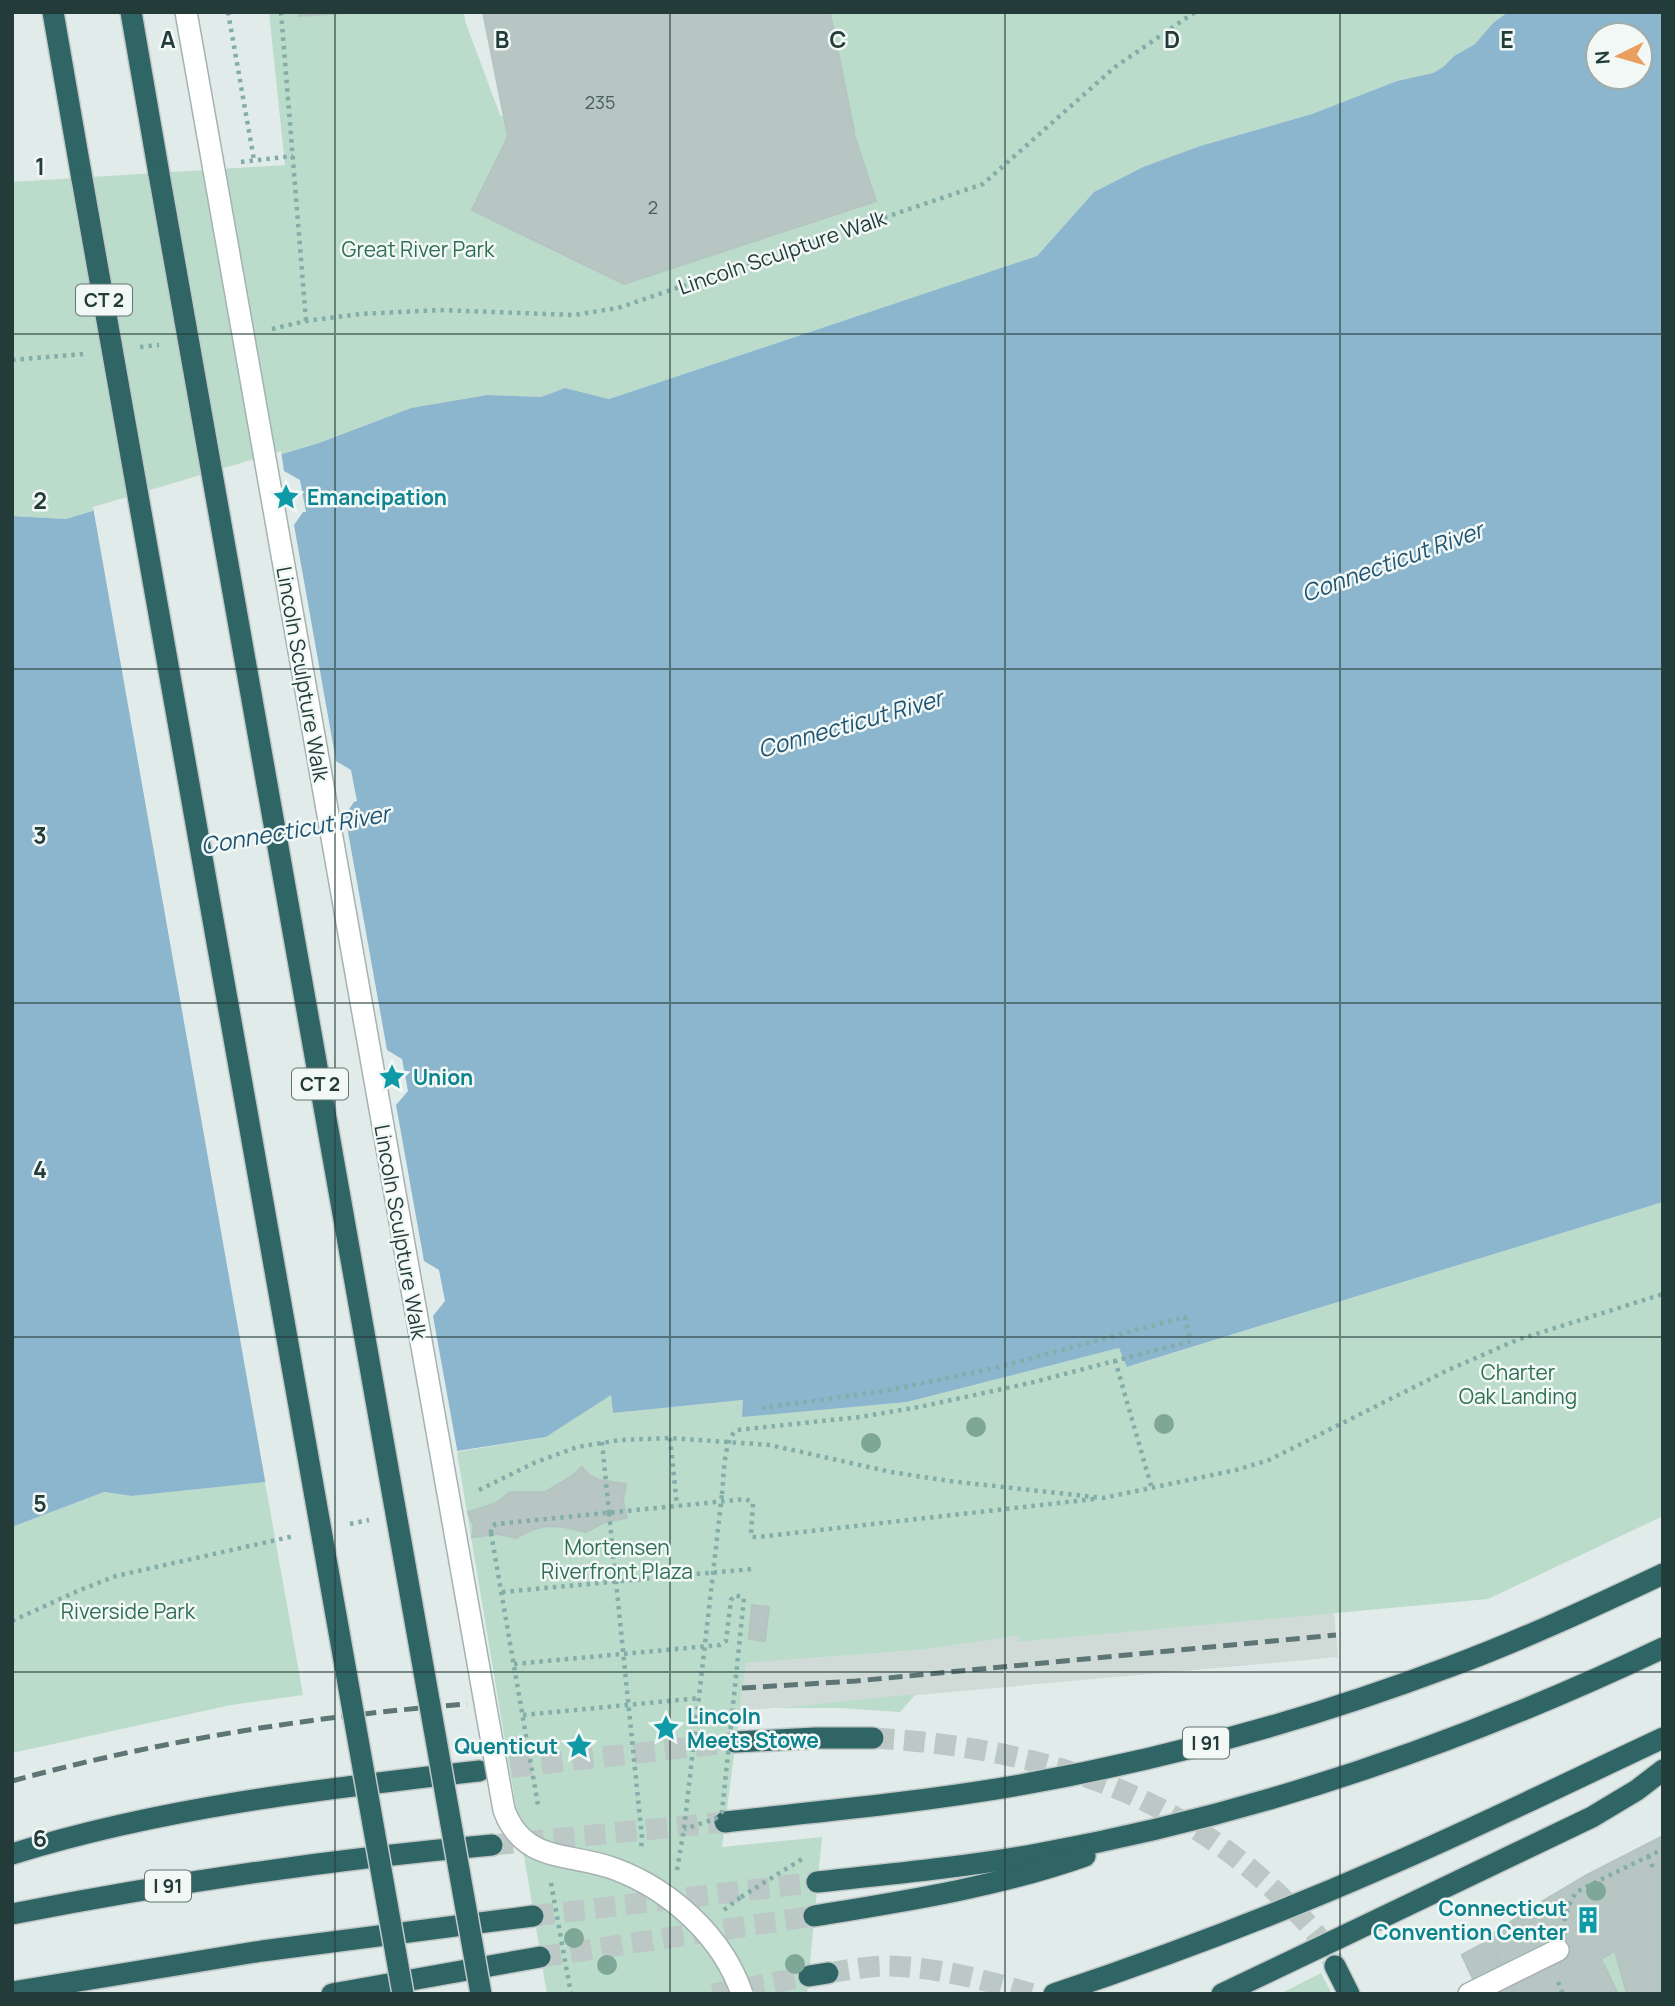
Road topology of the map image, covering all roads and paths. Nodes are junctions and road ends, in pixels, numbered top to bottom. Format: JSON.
{"nodes":[{"id":1,"x":53,"y":12,"type":"edge"},
{"id":2,"x":131,"y":12,"type":"edge"},
{"id":3,"x":186,"y":12,"type":"edge"},
{"id":4,"x":229,"y":12,"type":"edge"},
{"id":5,"x":281,"y":12,"type":"edge"},
{"id":6,"x":1195,"y":12,"type":"edge"},
{"id":7,"x":293,"y":156,"type":"junction"},
{"id":8,"x":306,"y":321,"type":"junction"},
{"id":9,"x":268,"y":329,"type":"dead end"},
{"id":10,"x":68,"y":356,"type":"dead end"},
{"id":11,"x":12,"y":360,"type":"edge"},
{"id":12,"x":1663,"y":1294,"type":"edge"},
{"id":13,"x":1115,"y":1360,"type":"junction"},
{"id":14,"x":762,"y":1408,"type":"dead end"},
{"id":15,"x":670,"y":1438,"type":"junction"},
{"id":16,"x":728,"y":1441,"type":"junction"},
{"id":17,"x":602,"y":1442,"type":"junction"},
{"id":18,"x":1152,"y":1489,"type":"junction"},
{"id":19,"x":478,"y":1490,"type":"dead end"},
{"id":20,"x":1103,"y":1498,"type":"junction"},
{"id":21,"x":721,"y":1501,"type":"junction"},
{"id":22,"x":677,"y":1506,"type":"junction"},
{"id":23,"x":609,"y":1513,"type":"junction"},
{"id":24,"x":375,"y":1519,"type":"dead end"},
{"id":25,"x":349,"y":1525,"type":"dead end"},
{"id":26,"x":297,"y":1536,"type":"dead end"},
{"id":27,"x":752,"y":1569,"type":"dead end"},
{"id":28,"x":714,"y":1572,"type":"junction"},
{"id":29,"x":1663,"y":1574,"type":"edge"},
{"id":30,"x":616,"y":1581,"type":"junction"},
{"id":31,"x":502,"y":1592,"type":"junction"},
{"id":32,"x":12,"y":1621,"type":"edge"},
{"id":33,"x":706,"y":1646,"type":"junction"},
{"id":34,"x":1663,"y":1648,"type":"edge"},
{"id":35,"x":623,"y":1654,"type":"junction"},
{"id":36,"x":514,"y":1664,"type":"junction"},
{"id":37,"x":700,"y":1698,"type":"junction"},
{"id":38,"x":628,"y":1704,"type":"junction"},
{"id":39,"x":523,"y":1714,"type":"junction"},
{"id":40,"x":873,"y":1738,"type":"tunnel mouth"},
{"id":41,"x":1663,"y":1738,"type":"edge"},
{"id":42,"x":735,"y":1742,"type":"tunnel mouth"},
{"id":43,"x":1663,"y":1770,"type":"edge"},
{"id":44,"x":479,"y":1771,"type":"tunnel mouth"},
{"id":45,"x":725,"y":1822,"type":"tunnel mouth"},
{"id":46,"x":684,"y":1829,"type":"junction"},
{"id":47,"x":1155,"y":1829,"type":"junction"},
{"id":48,"x":492,"y":1845,"type":"tunnel mouth"},
{"id":49,"x":1663,"y":1849,"type":"edge"},
{"id":50,"x":545,"y":1853,"type":"junction"},
{"id":51,"x":12,"y":1854,"type":"edge"},
{"id":52,"x":1648,"y":1856,"type":"junction"},
{"id":53,"x":802,"y":1859,"type":"dead end"},
{"id":54,"x":1653,"y":1868,"type":"dead end"},
{"id":55,"x":634,"y":1878,"type":"junction"},
{"id":56,"x":817,"y":1882,"type":"tunnel mouth"},
{"id":57,"x":663,"y":1895,"type":"junction"},
{"id":58,"x":731,"y":1905,"type":"dead end"},
{"id":59,"x":12,"y":1914,"type":"edge"},
{"id":60,"x":533,"y":1916,"type":"tunnel mouth"},
{"id":61,"x":814,"y":1916,"type":"tunnel mouth"},
{"id":62,"x":1558,"y":1950,"type":"junction"},
{"id":63,"x":541,"y":1957,"type":"tunnel mouth"},
{"id":64,"x":1335,"y":1966,"type":"tunnel mouth"},
{"id":65,"x":12,"y":1992,"type":"edge"},
{"id":66,"x":1474,"y":1992,"type":"edge"},
{"id":67,"x":332,"y":1994,"type":"edge"},
{"id":68,"x":403,"y":1994,"type":"edge"},
{"id":69,"x":481,"y":1994,"type":"edge"},
{"id":70,"x":571,"y":1994,"type":"edge"},
{"id":71,"x":742,"y":1994,"type":"edge"},
{"id":72,"x":1054,"y":1994,"type":"edge"},
{"id":73,"x":1222,"y":1994,"type":"edge"},
{"id":74,"x":1349,"y":1994,"type":"edge"},
{"id":75,"x":1563,"y":1994,"type":"edge"}],
"edges":[{"from":1,"to":68,"type":"highway","number":"CT 2","bridge":true},
{"from":2,"to":69,"type":"highway","number":"CT 2","bridge":true},
{"from":3,"to":50,"type":"street","name":"Lincoln Sculpture Walk","bridge":true},
{"from":4,"to":7,"type":"path"},
{"from":5,"to":7,"type":"path"},
{"from":6,"to":8,"type":"path","name":"Lincoln Sculpture Walk"},
{"from":7,"to":8,"type":"path"},
{"from":8,"to":9,"type":"path","name":"Lincoln Sculpture Walk"},
{"from":10,"to":11,"type":"path"},
{"from":12,"to":18,"type":"path"},
{"from":13,"to":14,"type":"path"},
{"from":13,"to":16,"type":"path"},
{"from":13,"to":18,"type":"path"},
{"from":15,"to":16,"type":"path"},
{"from":15,"to":17,"type":"path"},
{"from":15,"to":22,"type":"path"},
{"from":16,"to":20,"type":"path"},
{"from":16,"to":21,"type":"path","bridge":true},
{"from":17,"to":19,"type":"path"},
{"from":17,"to":23,"type":"path","bridge":true},
{"from":18,"to":20,"type":"path"},
{"from":20,"to":21,"type":"path"},
{"from":21,"to":22,"type":"path"},
{"from":21,"to":28,"type":"path","bridge":true},
{"from":22,"to":23,"type":"path"},
{"from":23,"to":30,"type":"path","bridge":true},
{"from":23,"to":31,"type":"path","bridge":true},
{"from":24,"to":25,"type":"path"},
{"from":26,"to":32,"type":"path"},
{"from":27,"to":28,"type":"path"},
{"from":28,"to":30,"type":"path"},
{"from":28,"to":33,"type":"path","bridge":true},
{"from":29,"to":45,"type":"highway","number":"I 91"},
{"from":30,"to":31,"type":"path"},
{"from":30,"to":35,"type":"path","bridge":true},
{"from":31,"to":36,"type":"path","bridge":true},
{"from":33,"to":35,"type":"path","bridge":true},
{"from":33,"to":37,"type":"path","bridge":true},
{"from":33,"to":46,"type":"path","bridge":true},
{"from":34,"to":47,"type":"highway"},
{"from":35,"to":36,"type":"path","bridge":true},
{"from":35,"to":38,"type":"path","bridge":true},
{"from":36,"to":39,"type":"path","bridge":true},
{"from":37,"to":38,"type":"path"},
{"from":37,"to":46,"type":"path","bridge":true},
{"from":38,"to":39,"type":"path"},
{"from":38,"to":55,"type":"path","bridge":true},
{"from":39,"to":50,"type":"path","bridge":true},
{"from":40,"to":42,"type":"highway"},
{"from":41,"to":72,"type":"highway"},
{"from":43,"to":73,"type":"highway"},
{"from":44,"to":51,"type":"highway"},
{"from":46,"to":57,"type":"path","bridge":true},
{"from":47,"to":56,"type":"highway"},
{"from":47,"to":61,"type":"highway"},
{"from":48,"to":59,"type":"highway","number":"I 91"},
{"from":49,"to":52,"type":"path"},
{"from":50,"to":55,"type":"street","name":"Lincoln Sculpture Walk","bridge":true},
{"from":50,"to":70,"type":"path","bridge":true},
{"from":52,"to":54,"type":"path"},
{"from":52,"to":62,"type":"path"},
{"from":53,"to":58,"type":"path","bridge":true},
{"from":55,"to":57,"type":"street","name":"Lincoln Sculpture Walk","bridge":true},
{"from":57,"to":71,"type":"street","name":"Lincoln Sculpture Walk","bridge":true},
{"from":60,"to":65,"type":"highway"},
{"from":62,"to":66,"type":"street"},
{"from":62,"to":75,"type":"path"},
{"from":63,"to":67,"type":"highway"},
{"from":64,"to":74,"type":"highway"}]}
